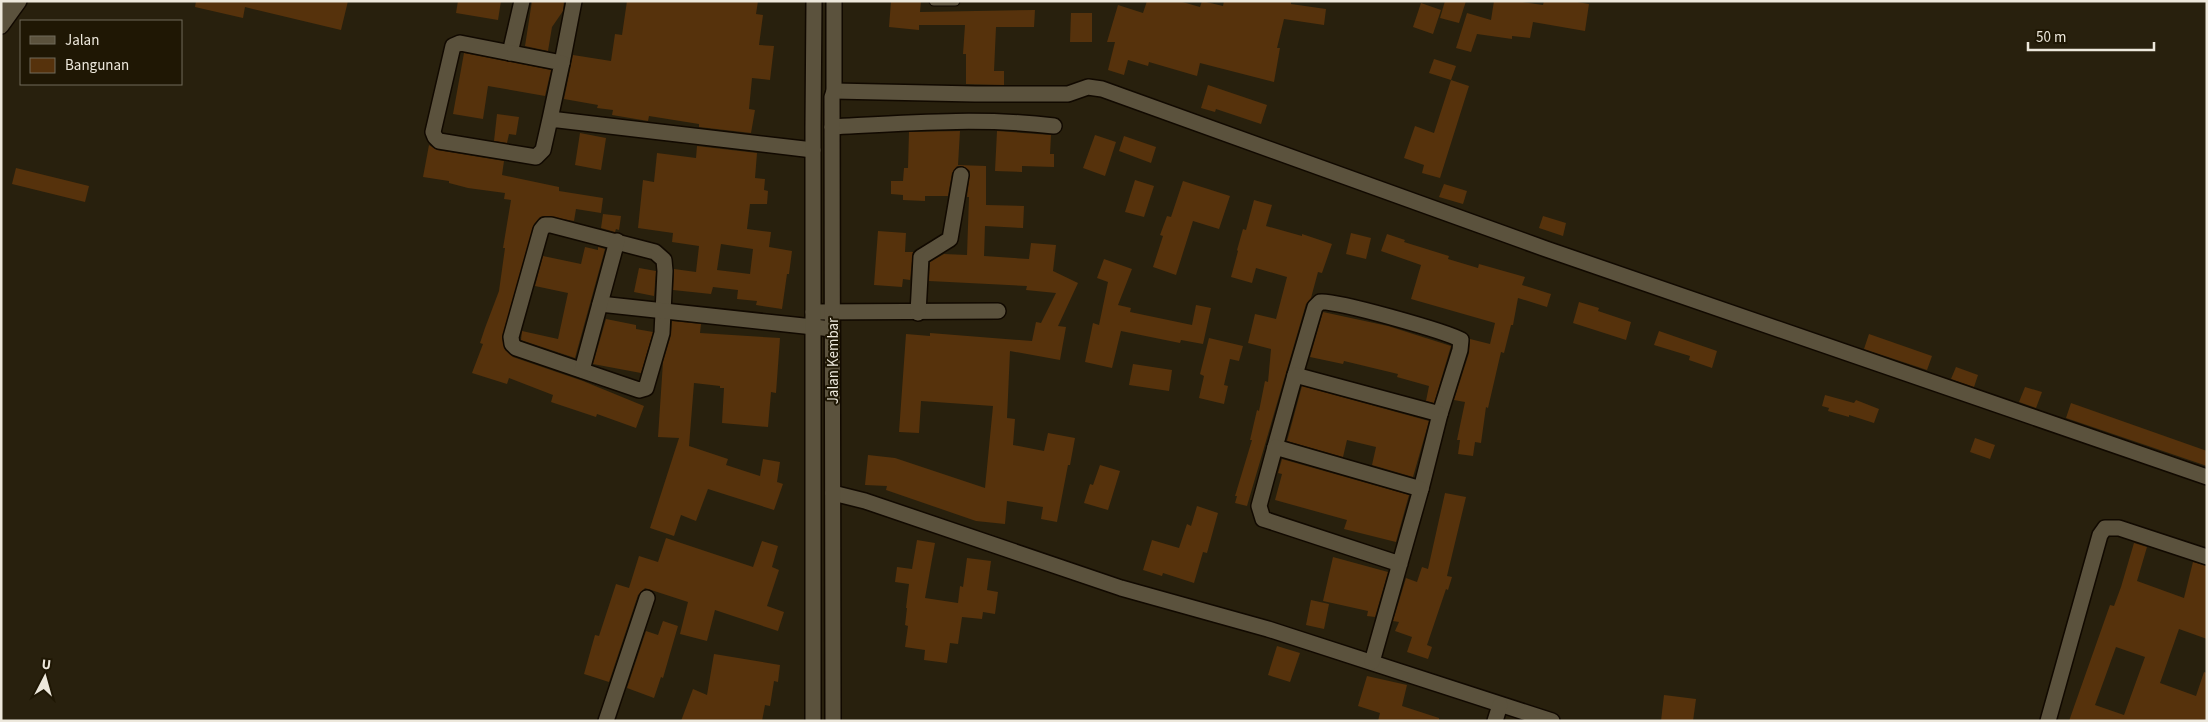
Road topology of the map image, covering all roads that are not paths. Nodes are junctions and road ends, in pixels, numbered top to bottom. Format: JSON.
{"nodes":[{"id":1,"x":4,"y":1,"type":"edge"},
{"id":2,"x":19,"y":1,"type":"edge"},
{"id":3,"x":522,"y":1,"type":"edge"},
{"id":4,"x":574,"y":1,"type":"edge"},
{"id":5,"x":814,"y":1,"type":"edge"},
{"id":6,"x":834,"y":1,"type":"edge"},
{"id":7,"x":934,"y":1,"type":"edge"},
{"id":8,"x":955,"y":1,"type":"edge"},
{"id":9,"x":1,"y":6,"type":"edge"},
{"id":10,"x":1,"y":26,"type":"edge"},
{"id":11,"x":510,"y":53,"type":"junction"},
{"id":12,"x":562,"y":63,"type":"junction"},
{"id":13,"x":833,"y":94,"type":"junction"},
{"id":14,"x":550,"y":119,"type":"junction"},
{"id":15,"x":832,"y":122,"type":"junction"},
{"id":16,"x":1054,"y":126,"type":"dead end"},
{"id":17,"x":812,"y":150,"type":"junction"},
{"id":18,"x":961,"y":175,"type":"dead end"},
{"id":19,"x":617,"y":241,"type":"junction"},
{"id":20,"x":600,"y":304,"type":"junction"},
{"id":21,"x":662,"y":311,"type":"junction"},
{"id":22,"x":998,"y":311,"type":"dead end"},
{"id":23,"x":813,"y":312,"type":"junction"},
{"id":24,"x":832,"y":312,"type":"junction"},
{"id":25,"x":918,"y":312,"type":"junction"},
{"id":26,"x":813,"y":328,"type":"junction"},
{"id":27,"x":832,"y":329,"type":"junction"},
{"id":28,"x":582,"y":370,"type":"junction"},
{"id":29,"x":1295,"y":375,"type":"junction"},
{"id":30,"x":1440,"y":414,"type":"junction"},
{"id":31,"x":1275,"y":447,"type":"junction"},
{"id":32,"x":2207,"y":477,"type":"edge"},
{"id":33,"x":1421,"y":488,"type":"junction"},
{"id":34,"x":833,"y":493,"type":"junction"},
{"id":35,"x":2207,"y":557,"type":"edge"},
{"id":36,"x":1400,"y":564,"type":"junction"},
{"id":37,"x":646,"y":598,"type":"dead end"},
{"id":38,"x":1372,"y":662,"type":"junction"},
{"id":39,"x":1500,"y":705,"type":"junction"},
{"id":40,"x":606,"y":721,"type":"edge"},
{"id":41,"x":813,"y":721,"type":"edge"},
{"id":42,"x":833,"y":721,"type":"edge"},
{"id":43,"x":1495,"y":721,"type":"edge"},
{"id":44,"x":1552,"y":721,"type":"edge"},
{"id":45,"x":2048,"y":721,"type":"edge"}],
"edges":[{"from":1,"to":9,"type":"street"},
{"from":2,"to":10,"type":"street"},
{"from":3,"to":11,"type":"street"},
{"from":4,"to":12,"type":"street"},
{"from":5,"to":17,"type":"street","name":"Jalan Kembar"},
{"from":6,"to":13,"type":"street","name":"Jalan Kembar"},
{"from":7,"to":8,"type":"lane"},
{"from":11,"to":12,"type":"street"},
{"from":11,"to":14,"type":"street"},
{"from":12,"to":14,"type":"street"},
{"from":13,"to":15,"type":"street","name":"Jalan Kembar"},
{"from":13,"to":32,"type":"street"},
{"from":14,"to":17,"type":"street"},
{"from":15,"to":16,"type":"street"},
{"from":15,"to":24,"type":"street","name":"Jalan Kembar"},
{"from":17,"to":23,"type":"street","name":"Jalan Kembar"},
{"from":18,"to":25,"type":"street"},
{"from":19,"to":20,"type":"street"},
{"from":19,"to":21,"type":"street"},
{"from":19,"to":28,"type":"street"},
{"from":20,"to":21,"type":"street"},
{"from":20,"to":28,"type":"street"},
{"from":21,"to":26,"type":"street"},
{"from":21,"to":28,"type":"street"},
{"from":22,"to":25,"type":"street"},
{"from":23,"to":24,"type":"street"},
{"from":23,"to":26,"type":"street","name":"Jalan Kembar"},
{"from":24,"to":25,"type":"street"},
{"from":24,"to":27,"type":"street","name":"Jalan Kembar"},
{"from":26,"to":27,"type":"street"},
{"from":26,"to":41,"type":"street","name":"Jalan Kembar"},
{"from":27,"to":34,"type":"street","name":"Jalan Kembar"},
{"from":29,"to":30,"type":"street"},
{"from":29,"to":30,"type":"street"},
{"from":29,"to":31,"type":"street"},
{"from":30,"to":33,"type":"street"},
{"from":31,"to":33,"type":"street"},
{"from":31,"to":36,"type":"street"},
{"from":33,"to":36,"type":"street"},
{"from":34,"to":38,"type":"street"},
{"from":34,"to":42,"type":"street","name":"Jalan Kembar"},
{"from":35,"to":45,"type":"street"},
{"from":36,"to":38,"type":"street"},
{"from":37,"to":40,"type":"street"},
{"from":38,"to":39,"type":"street"},
{"from":39,"to":43,"type":"street"},
{"from":39,"to":44,"type":"street"}]}
